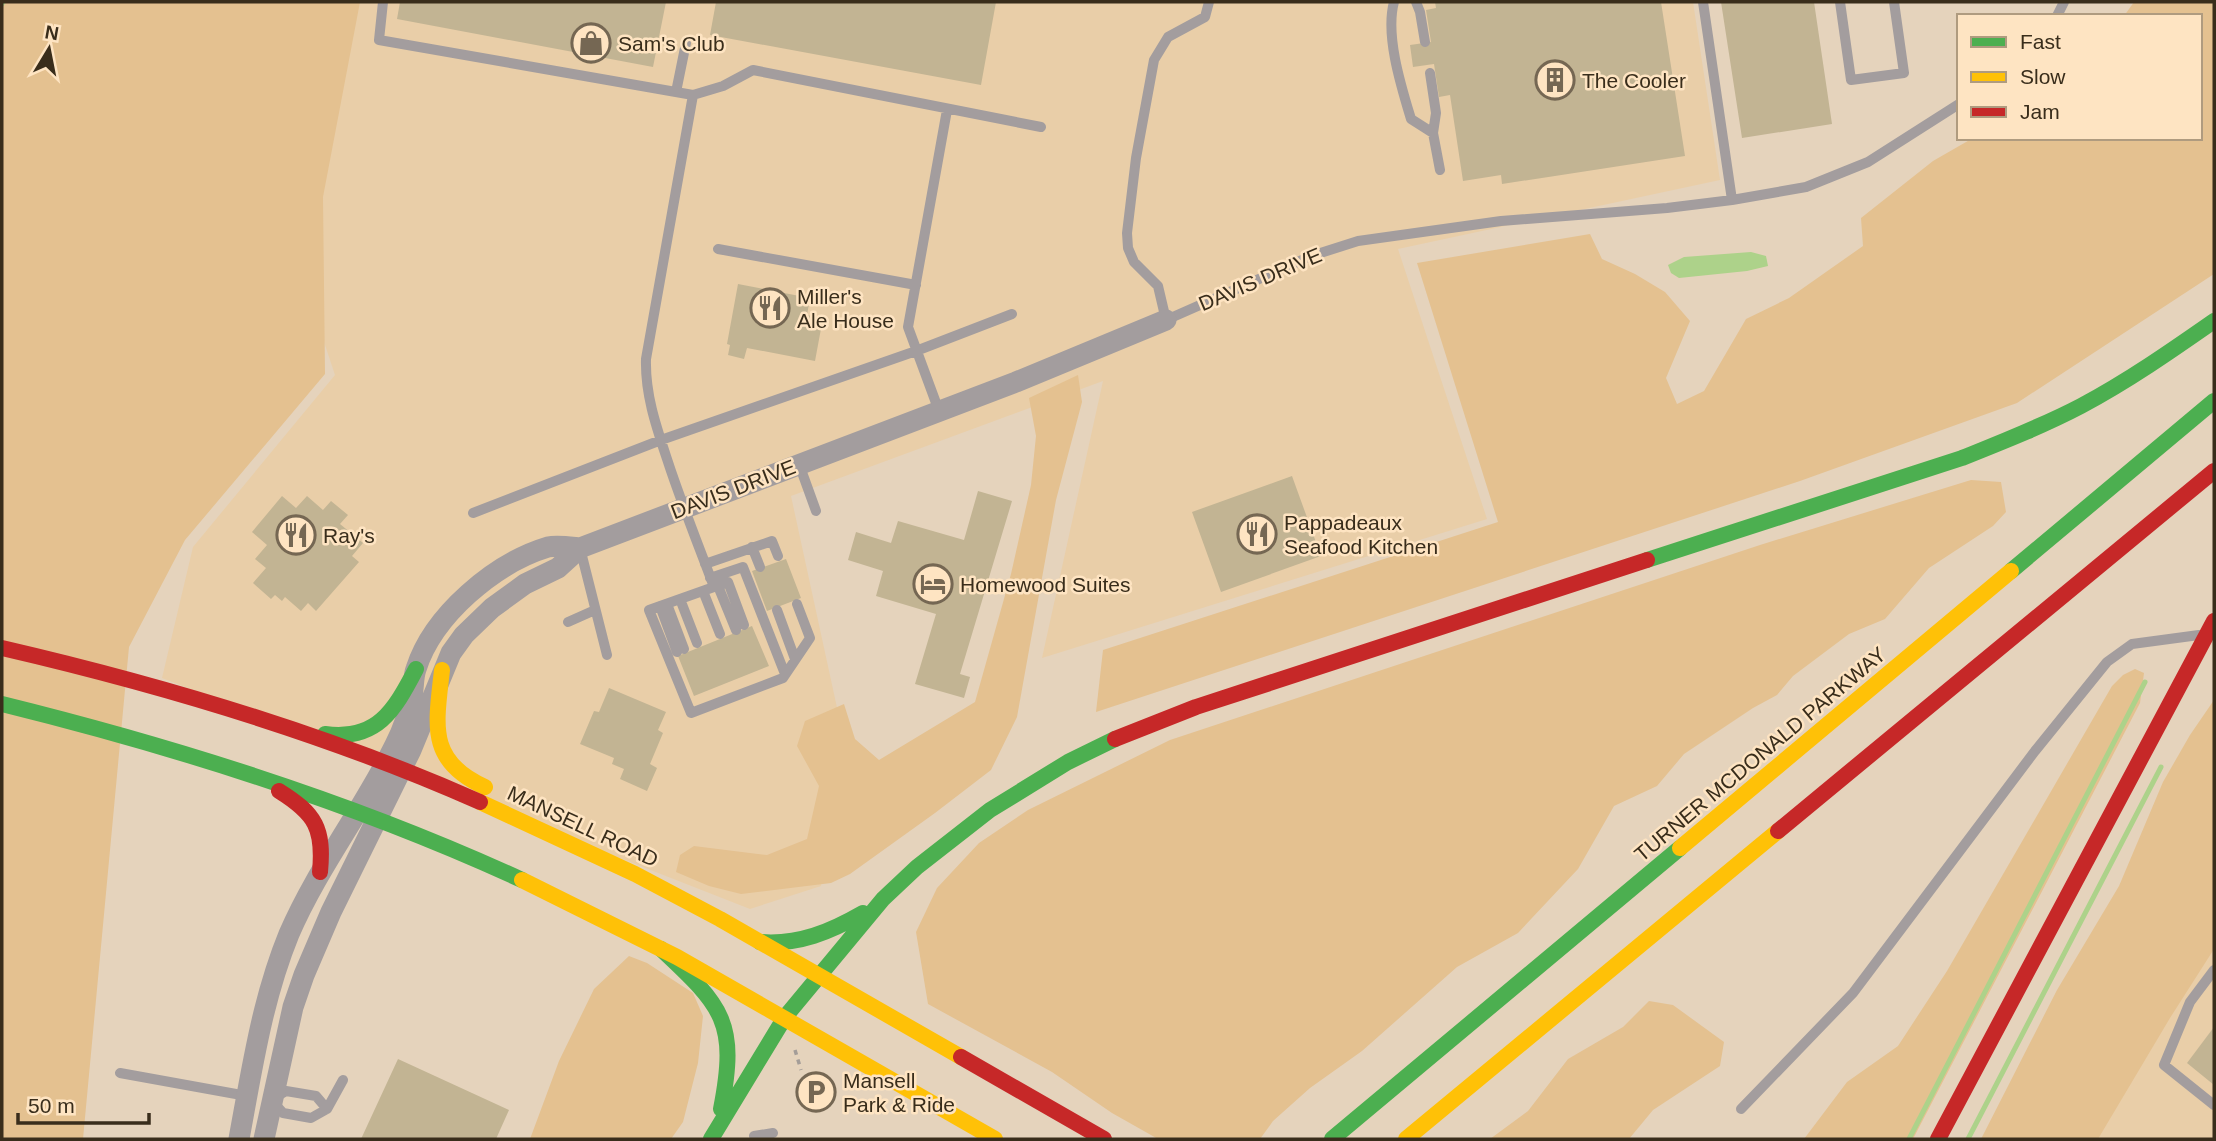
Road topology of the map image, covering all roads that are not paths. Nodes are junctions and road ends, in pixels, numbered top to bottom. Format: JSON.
{"nodes":[{"id":1,"x":383,"y":2,"type":"edge"},
{"id":2,"x":1209,"y":2,"type":"edge"},
{"id":3,"x":1394,"y":2,"type":"edge"},
{"id":4,"x":1416,"y":2,"type":"edge"},
{"id":5,"x":1703,"y":2,"type":"edge"},
{"id":6,"x":1840,"y":2,"type":"edge"},
{"id":7,"x":1894,"y":2,"type":"edge"},
{"id":8,"x":1425,"y":42,"type":"dead end"},
{"id":9,"x":686,"y":43,"type":"dead end"},
{"id":10,"x":1430,"y":72,"type":"dead end"},
{"id":11,"x":676,"y":92,"type":"junction"},
{"id":12,"x":692,"y":95,"type":"junction"},
{"id":13,"x":1957,"y":105,"type":"edge"},
{"id":14,"x":947,"y":110,"type":"junction"},
{"id":15,"x":1041,"y":127,"type":"dead end"},
{"id":16,"x":1433,"y":133,"type":"junction"},
{"id":17,"x":1440,"y":170,"type":"dead end"},
{"id":18,"x":1732,"y":200,"type":"junction"},
{"id":19,"x":718,"y":249,"type":"dead end"},
{"id":20,"x":915,"y":285,"type":"junction"},
{"id":21,"x":1012,"y":314,"type":"dead end"},
{"id":22,"x":1166,"y":320,"type":"junction"},
{"id":23,"x":2214,"y":321,"type":"edge"},
{"id":24,"x":916,"y":351,"type":"junction"},
{"id":25,"x":2214,"y":401,"type":"edge"},
{"id":26,"x":939,"y":411,"type":"junction"},
{"id":27,"x":661,"y":440,"type":"junction"},
{"id":28,"x":799,"y":464,"type":"junction"},
{"id":29,"x":2214,"y":471,"type":"edge"},
{"id":30,"x":683,"y":508,"type":"junction"},
{"id":31,"x":816,"y":511,"type":"dead end"},
{"id":32,"x":473,"y":513,"type":"dead end"},
{"id":33,"x":752,"y":547,"type":"junction"},
{"id":34,"x":580,"y":548,"type":"junction"},
{"id":35,"x":778,"y":556,"type":"dead end"},
{"id":36,"x":705,"y":564,"type":"junction"},
{"id":37,"x":760,"y":567,"type":"dead end"},
{"id":38,"x":714,"y":584,"type":"junction"},
{"id":39,"x":472,"y":591,"type":"junction"},
{"id":40,"x":680,"y":599,"type":"junction"},
{"id":41,"x":797,"y":604,"type":"dead end"},
{"id":42,"x":664,"y":605,"type":"junction"},
{"id":43,"x":492,"y":608,"type":"junction"},
{"id":44,"x":595,"y":610,"type":"junction"},
{"id":45,"x":777,"y":610,"type":"dead end"},
{"id":46,"x":568,"y":622,"type":"dead end"},
{"id":47,"x":740,"y":627,"type":"dead end"},
{"id":48,"x":2211,"y":628,"type":"edge"},
{"id":49,"x":720,"y":634,"type":"dead end"},
{"id":50,"x":697,"y":643,"type":"dead end"},
{"id":51,"x":2,"y":648,"type":"edge"},
{"id":52,"x":680,"y":650,"type":"dead end"},
{"id":53,"x":607,"y":655,"type":"dead end"},
{"id":54,"x":795,"y":659,"type":"junction"},
{"id":55,"x":416,"y":669,"type":"junction"},
{"id":56,"x":442,"y":670,"type":"junction"},
{"id":57,"x":758,"y":673,"type":"dead end"},
{"id":58,"x":785,"y":674,"type":"junction"},
{"id":59,"x":736,"y":681,"type":"dead end"},
{"id":60,"x":763,"y":685,"type":"junction"},
{"id":61,"x":714,"y":691,"type":"dead end"},
{"id":62,"x":741,"y":694,"type":"junction"},
{"id":63,"x":718,"y":703,"type":"junction"},
{"id":64,"x":2,"y":704,"type":"edge"},
{"id":65,"x":262,"y":719,"type":"junction"},
{"id":66,"x":393,"y":766,"type":"junction"},
{"id":67,"x":243,"y":770,"type":"junction"},
{"id":68,"x":503,"y":795,"type":"dead end"},
{"id":69,"x":356,"y":811,"type":"junction"},
{"id":70,"x":549,"y":816,"type":"dead end"},
{"id":71,"x":376,"y":819,"type":"junction"},
{"id":72,"x":578,"y":845,"type":"junction"},
{"id":73,"x":320,"y":872,"type":"junction"},
{"id":74,"x":881,"y":901,"type":"junction"},
{"id":75,"x":760,"y":942,"type":"junction"},
{"id":76,"x":661,"y":949,"type":"junction"},
{"id":77,"x":2214,"y":970,"type":"edge"},
{"id":78,"x":817,"y":975,"type":"junction"},
{"id":79,"x":784,"y":1018,"type":"junction"},
{"id":80,"x":120,"y":1073,"type":"dead end"},
{"id":81,"x":343,"y":1080,"type":"dead end"},
{"id":82,"x":247,"y":1096,"type":"junction"},
{"id":83,"x":271,"y":1100,"type":"junction"},
{"id":84,"x":2214,"y":1105,"type":"edge"},
{"id":85,"x":327,"y":1109,"type":"junction"},
{"id":86,"x":1741,"y":1109,"type":"dead end"},
{"id":87,"x":773,"y":1133,"type":"dead end"},
{"id":88,"x":713,"y":1135,"type":"edge"},
{"id":89,"x":754,"y":1136,"type":"dead end"},
{"id":90,"x":239,"y":1139,"type":"edge"},
{"id":91,"x":264,"y":1139,"type":"edge"},
{"id":92,"x":995,"y":1139,"type":"edge"},
{"id":93,"x":1104,"y":1139,"type":"edge"},
{"id":94,"x":1332,"y":1139,"type":"edge"},
{"id":95,"x":1406,"y":1139,"type":"edge"},
{"id":96,"x":1938,"y":1139,"type":"edge"}],
"edges":[{"from":1,"to":11,"type":"lane"},
{"from":2,"to":22,"type":"lane"},
{"from":3,"to":16,"type":"lane"},
{"from":4,"to":8,"type":"lane"},
{"from":5,"to":18,"type":"lane"},
{"from":6,"to":7,"type":"lane"},
{"from":9,"to":11,"type":"lane"},
{"from":10,"to":16,"type":"lane"},
{"from":11,"to":12,"type":"lane"},
{"from":12,"to":14,"type":"lane"},
{"from":12,"to":27,"type":"lane"},
{"from":13,"to":18,"type":"lane","name":"DAVIS DRIVE"},
{"from":14,"to":15,"type":"lane"},
{"from":14,"to":20,"type":"lane"},
{"from":16,"to":17,"type":"lane"},
{"from":18,"to":22,"type":"lane","name":"DAVIS DRIVE"},
{"from":19,"to":20,"type":"lane"},
{"from":20,"to":24,"type":"lane"},
{"from":21,"to":24,"type":"lane"},
{"from":22,"to":26,"type":"street","name":"DAVIS DRIVE"},
{"from":23,"to":74,"type":"main road"},
{"from":24,"to":26,"type":"lane"},
{"from":24,"to":27,"type":"lane"},
{"from":25,"to":94,"type":"main road","name":"TURNER MCDONALD PARKWAY"},
{"from":26,"to":28,"type":"street","name":"DAVIS DRIVE"},
{"from":27,"to":30,"type":"lane"},
{"from":27,"to":32,"type":"lane"},
{"from":28,"to":30,"type":"street","name":"DAVIS DRIVE"},
{"from":28,"to":31,"type":"lane"},
{"from":29,"to":95,"type":"main road"},
{"from":30,"to":34,"type":"street","name":"DAVIS DRIVE"},
{"from":30,"to":36,"type":"lane"},
{"from":33,"to":35,"type":"lane"},
{"from":33,"to":36,"type":"lane"},
{"from":33,"to":37,"type":"lane"},
{"from":34,"to":39,"type":"street","name":"DAVIS DRIVE"},
{"from":34,"to":43,"type":"street","name":"DAVIS DRIVE"},
{"from":34,"to":44,"type":"lane"},
{"from":36,"to":38,"type":"lane"},
{"from":38,"to":40,"type":"lane"},
{"from":38,"to":47,"type":"lane"},
{"from":38,"to":49,"type":"lane"},
{"from":38,"to":58,"type":"lane"},
{"from":39,"to":43,"type":"street"},
{"from":39,"to":55,"type":"street","name":"DAVIS DRIVE"},
{"from":40,"to":42,"type":"lane"},
{"from":40,"to":50,"type":"lane"},
{"from":41,"to":54,"type":"lane"},
{"from":42,"to":52,"type":"lane"},
{"from":42,"to":63,"type":"lane"},
{"from":43,"to":56,"type":"street","name":"DAVIS DRIVE"},
{"from":44,"to":46,"type":"lane"},
{"from":44,"to":53,"type":"lane"},
{"from":45,"to":54,"type":"lane"},
{"from":48,"to":86,"type":"lane"},
{"from":48,"to":96,"type":"main road"},
{"from":51,"to":65,"type":"main road","name":"MANSELL ROAD"},
{"from":54,"to":58,"type":"lane"},
{"from":55,"to":65,"type":"main road"},
{"from":55,"to":66,"type":"street","name":"DAVIS DRIVE"},
{"from":56,"to":66,"type":"street","name":"DAVIS DRIVE"},
{"from":56,"to":68,"type":"main road"},
{"from":57,"to":60,"type":"lane"},
{"from":58,"to":60,"type":"lane"},
{"from":59,"to":62,"type":"lane"},
{"from":60,"to":62,"type":"lane"},
{"from":61,"to":63,"type":"lane"},
{"from":62,"to":63,"type":"lane"},
{"from":64,"to":67,"type":"main road"},
{"from":65,"to":66,"type":"main road","name":"MANSELL ROAD"},
{"from":66,"to":69,"type":"street"},
{"from":66,"to":71,"type":"street"},
{"from":66,"to":72,"type":"main road","name":"MANSELL ROAD"},
{"from":67,"to":69,"type":"main road"},
{"from":67,"to":73,"type":"main road"},
{"from":69,"to":71,"type":"main road"},
{"from":69,"to":73,"type":"street"},
{"from":70,"to":72,"type":"main road"},
{"from":71,"to":76,"type":"main road"},
{"from":71,"to":83,"type":"street"},
{"from":72,"to":75,"type":"main road","name":"MANSELL ROAD"},
{"from":73,"to":82,"type":"street"},
{"from":74,"to":75,"type":"main road"},
{"from":74,"to":78,"type":"main road"},
{"from":75,"to":78,"type":"main road","name":"MANSELL ROAD"},
{"from":76,"to":79,"type":"main road"},
{"from":76,"to":88,"type":"main road"},
{"from":77,"to":84,"type":"lane"},
{"from":78,"to":79,"type":"main road"},
{"from":78,"to":93,"type":"main road","name":"MANSELL ROAD"},
{"from":79,"to":88,"type":"main road"},
{"from":79,"to":92,"type":"main road"},
{"from":80,"to":82,"type":"lane"},
{"from":81,"to":85,"type":"lane"},
{"from":82,"to":90,"type":"street"},
{"from":83,"to":85,"type":"lane"},
{"from":83,"to":85,"type":"lane"},
{"from":83,"to":91,"type":"street"},
{"from":87,"to":89,"type":"lane"}]}
